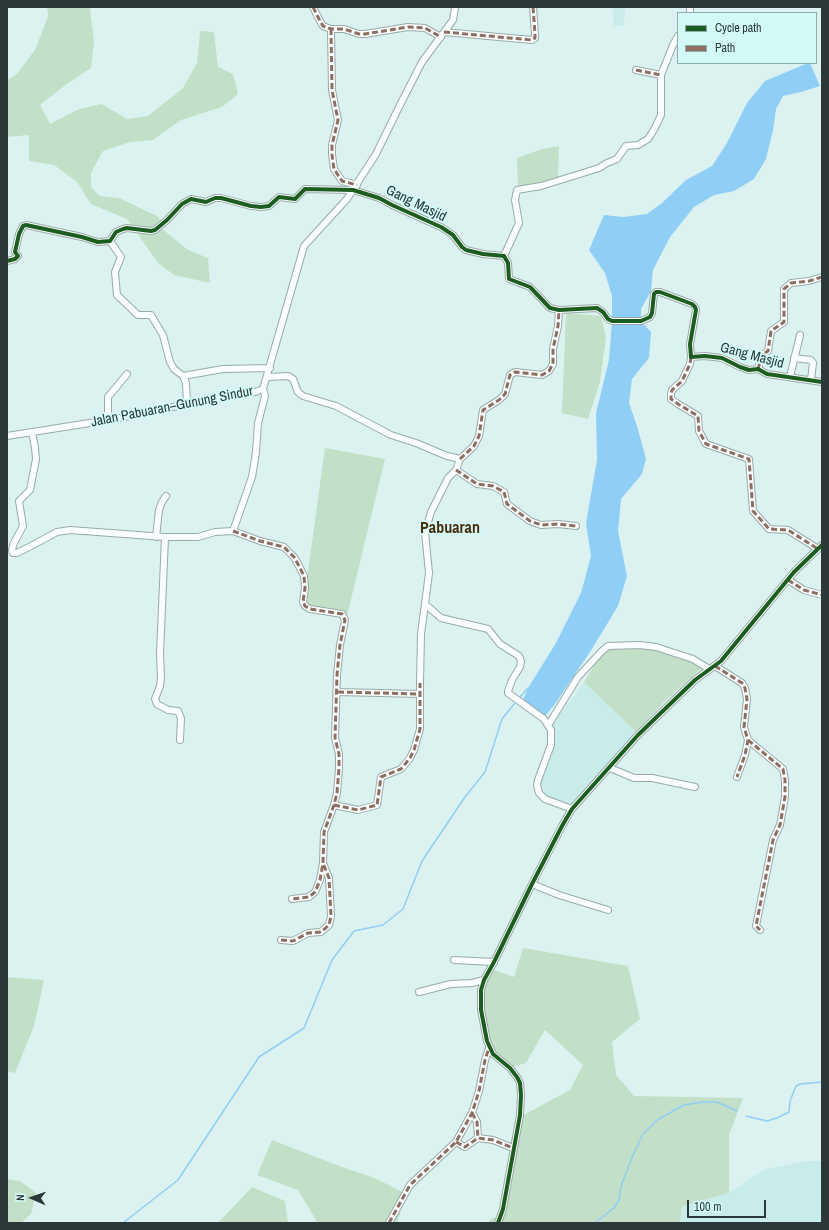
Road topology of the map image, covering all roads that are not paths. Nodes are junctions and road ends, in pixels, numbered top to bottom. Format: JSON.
{"nodes":[{"id":1,"x":313,"y":7,"type":"edge"},
{"id":2,"x":455,"y":7,"type":"edge"},
{"id":3,"x":533,"y":7,"type":"edge"},
{"id":4,"x":331,"y":29,"type":"junction"},
{"id":5,"x":442,"y":34,"type":"junction"},
{"id":6,"x":677,"y":37,"type":"edge"},
{"id":7,"x":636,"y":70,"type":"dead end"},
{"id":8,"x":661,"y":75,"type":"junction"},
{"id":9,"x":357,"y":185,"type":"junction"},
{"id":10,"x":353,"y":190,"type":"junction"},
{"id":11,"x":110,"y":241,"type":"junction"},
{"id":12,"x":504,"y":256,"type":"junction"},
{"id":13,"x":7,"y":261,"type":"edge"},
{"id":14,"x":822,"y":277,"type":"edge"},
{"id":15,"x":559,"y":310,"type":"junction"},
{"id":16,"x":800,"y":335,"type":"dead end"},
{"id":17,"x":691,"y":357,"type":"junction"},
{"id":18,"x":794,"y":358,"type":"junction"},
{"id":19,"x":270,"y":368,"type":"junction"},
{"id":20,"x":758,"y":369,"type":"junction"},
{"id":21,"x":126,"y":374,"type":"dead end"},
{"id":22,"x":183,"y":376,"type":"junction"},
{"id":23,"x":267,"y":377,"type":"junction"},
{"id":24,"x":790,"y":377,"type":"junction"},
{"id":25,"x":811,"y":380,"type":"junction"},
{"id":26,"x":822,"y":382,"type":"edge"},
{"id":27,"x":263,"y":389,"type":"junction"},
{"id":28,"x":187,"y":404,"type":"junction"},
{"id":29,"x":110,"y":420,"type":"junction"},
{"id":30,"x":32,"y":432,"type":"junction"},
{"id":31,"x":7,"y":436,"type":"edge"},
{"id":32,"x":460,"y":458,"type":"junction"},
{"id":33,"x":456,"y":470,"type":"junction"},
{"id":34,"x":166,"y":496,"type":"dead end"},
{"id":35,"x":576,"y":526,"type":"dead end"},
{"id":36,"x":233,"y":530,"type":"junction"},
{"id":37,"x":156,"y":537,"type":"junction"},
{"id":38,"x":165,"y":538,"type":"junction"},
{"id":39,"x":820,"y":547,"type":"edge"},
{"id":40,"x":12,"y":551,"type":"junction"},
{"id":41,"x":7,"y":556,"type":"edge"},
{"id":42,"x":788,"y":580,"type":"junction"},
{"id":43,"x":822,"y":595,"type":"edge"},
{"id":44,"x":425,"y":604,"type":"junction"},
{"id":45,"x":712,"y":668,"type":"junction"},
{"id":46,"x":338,"y":692,"type":"junction"},
{"id":47,"x":420,"y":694,"type":"junction"},
{"id":48,"x":549,"y":724,"type":"junction"},
{"id":49,"x":180,"y":740,"type":"dead end"},
{"id":50,"x":748,"y":740,"type":"junction"},
{"id":51,"x":610,"y":768,"type":"junction"},
{"id":52,"x":737,"y":777,"type":"dead end"},
{"id":53,"x":695,"y":786,"type":"dead end"},
{"id":54,"x":334,"y":805,"type":"junction"},
{"id":55,"x":572,"y":809,"type":"junction"},
{"id":56,"x":323,"y":863,"type":"junction"},
{"id":57,"x":532,"y":884,"type":"junction"},
{"id":58,"x":292,"y":899,"type":"dead end"},
{"id":59,"x":608,"y":910,"type":"dead end"},
{"id":60,"x":760,"y":930,"type":"dead end"},
{"id":61,"x":281,"y":940,"type":"dead end"},
{"id":62,"x":454,"y":960,"type":"dead end"},
{"id":63,"x":494,"y":962,"type":"junction"},
{"id":64,"x":484,"y":980,"type":"junction"},
{"id":65,"x":419,"y":992,"type":"dead end"},
{"id":66,"x":489,"y":1048,"type":"junction"},
{"id":67,"x":472,"y":1113,"type":"junction"},
{"id":68,"x":478,"y":1138,"type":"junction"},
{"id":69,"x":456,"y":1142,"type":"junction"},
{"id":70,"x":513,"y":1148,"type":"junction"},
{"id":71,"x":389,"y":1223,"type":"edge"},
{"id":72,"x":498,"y":1223,"type":"edge"}],
"edges":[{"from":1,"to":4,"type":"street"},
{"from":2,"to":5,"type":"street","name":"Jalan Pabuaran–Gunung Sindur"},
{"from":3,"to":5,"type":"street"},
{"from":4,"to":5,"type":"street"},
{"from":4,"to":9,"type":"street"},
{"from":5,"to":9,"type":"street","name":"Jalan Pabuaran–Gunung Sindur"},
{"from":6,"to":8,"type":"street"},
{"from":7,"to":8,"type":"street"},
{"from":8,"to":12,"type":"street"},
{"from":9,"to":10,"type":"street","name":"Jalan Pabuaran–Gunung Sindur"},
{"from":10,"to":11,"type":"street","name":"Gang Masjid"},
{"from":10,"to":12,"type":"street","name":"Gang Masjid"},
{"from":10,"to":19,"type":"street","name":"Jalan Pabuaran–Gunung Sindur"},
{"from":11,"to":13,"type":"street"},
{"from":11,"to":22,"type":"street"},
{"from":12,"to":15,"type":"street"},
{"from":14,"to":20,"type":"street"},
{"from":15,"to":17,"type":"street"},
{"from":15,"to":32,"type":"street"},
{"from":16,"to":18,"type":"street"},
{"from":17,"to":20,"type":"street","name":"Gang Masjid"},
{"from":17,"to":39,"type":"street"},
{"from":18,"to":24,"type":"street"},
{"from":18,"to":25,"type":"street"},
{"from":19,"to":22,"type":"street"},
{"from":19,"to":23,"type":"street","name":"Jalan Pabuaran–Gunung Sindur"},
{"from":20,"to":24,"type":"street","name":"Gang Masjid"},
{"from":21,"to":29,"type":"street"},
{"from":22,"to":28,"type":"street"},
{"from":23,"to":27,"type":"street","name":"Jalan Pabuaran–Gunung Sindur"},
{"from":23,"to":32,"type":"street"},
{"from":24,"to":25,"type":"street","name":"Gang Masjid"},
{"from":25,"to":26,"type":"street","name":"Gang Masjid"},
{"from":27,"to":28,"type":"street","name":"Jalan Pabuaran–Gunung Sindur"},
{"from":27,"to":36,"type":"street"},
{"from":28,"to":29,"type":"street","name":"Jalan Pabuaran–Gunung Sindur"},
{"from":29,"to":30,"type":"street","name":"Jalan Pabuaran–Gunung Sindur"},
{"from":30,"to":31,"type":"street","name":"Jalan Pabuaran–Gunung Sindur"},
{"from":30,"to":40,"type":"street"},
{"from":32,"to":33,"type":"street"},
{"from":33,"to":35,"type":"street"},
{"from":33,"to":44,"type":"street"},
{"from":34,"to":37,"type":"street"},
{"from":36,"to":38,"type":"street"},
{"from":36,"to":46,"type":"street"},
{"from":37,"to":38,"type":"street"},
{"from":37,"to":40,"type":"street"},
{"from":38,"to":49,"type":"street"},
{"from":39,"to":42,"type":"street"},
{"from":40,"to":41,"type":"street"},
{"from":42,"to":43,"type":"street"},
{"from":42,"to":45,"type":"street"},
{"from":44,"to":47,"type":"street"},
{"from":44,"to":48,"type":"street"},
{"from":45,"to":48,"type":"street"},
{"from":45,"to":50,"type":"street"},
{"from":45,"to":51,"type":"street"},
{"from":46,"to":47,"type":"street"},
{"from":46,"to":54,"type":"street"},
{"from":47,"to":54,"type":"street"},
{"from":48,"to":55,"type":"street"},
{"from":50,"to":52,"type":"street"},
{"from":50,"to":60,"type":"street"},
{"from":51,"to":53,"type":"street"},
{"from":51,"to":55,"type":"street"},
{"from":54,"to":56,"type":"street"},
{"from":55,"to":57,"type":"street"},
{"from":56,"to":58,"type":"street"},
{"from":56,"to":61,"type":"street"},
{"from":57,"to":59,"type":"street"},
{"from":57,"to":63,"type":"street"},
{"from":62,"to":63,"type":"street"},
{"from":63,"to":64,"type":"street"},
{"from":64,"to":65,"type":"street"},
{"from":64,"to":66,"type":"street"},
{"from":66,"to":67,"type":"street"},
{"from":66,"to":70,"type":"street"},
{"from":67,"to":68,"type":"street"},
{"from":67,"to":69,"type":"street"},
{"from":68,"to":69,"type":"street"},
{"from":68,"to":70,"type":"street"},
{"from":69,"to":71,"type":"street"},
{"from":70,"to":72,"type":"street"}]}
